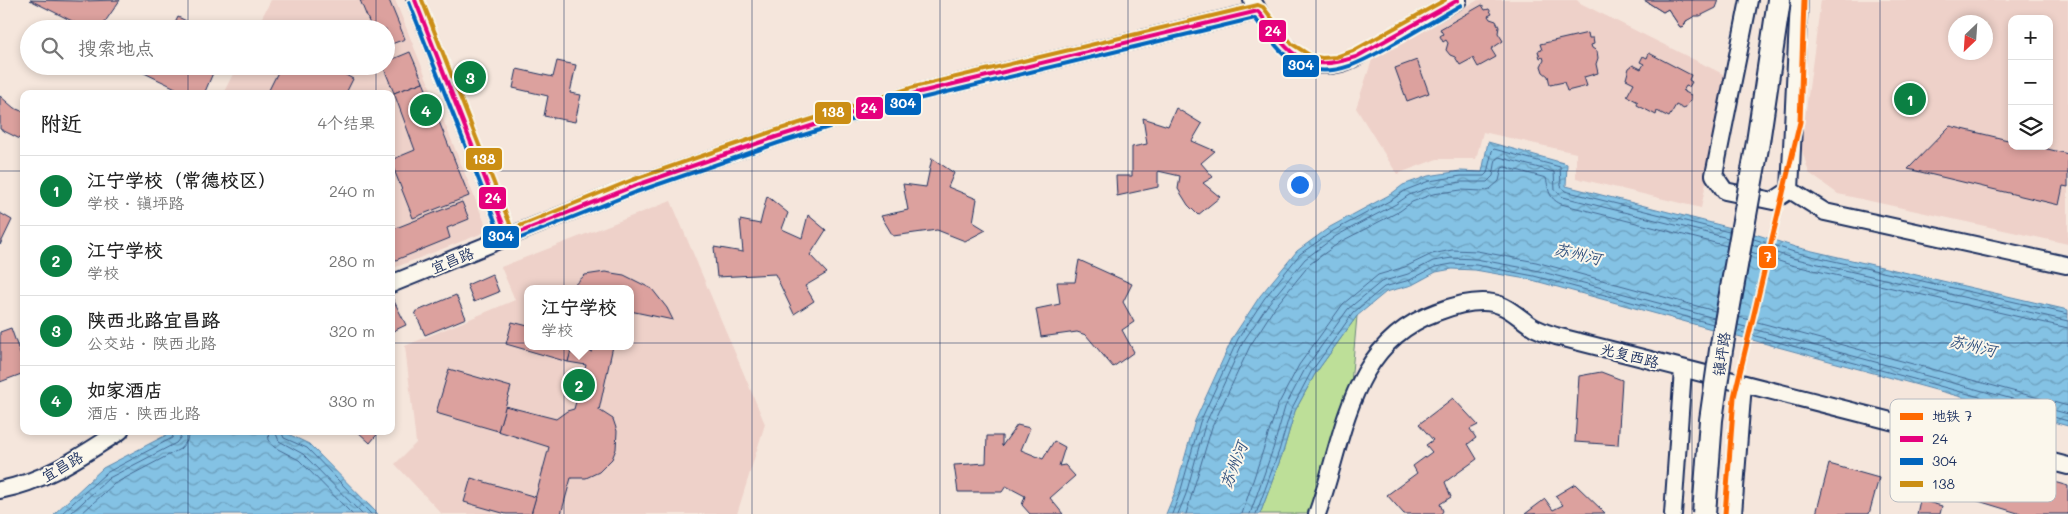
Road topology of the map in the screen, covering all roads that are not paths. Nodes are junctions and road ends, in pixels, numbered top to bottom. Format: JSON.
{"nodes":[{"id":1,"x":415,"y":0,"type":"edge"},
{"id":2,"x":1458,"y":0,"type":"edge"},
{"id":3,"x":1749,"y":0,"type":"edge"},
{"id":4,"x":1779,"y":0,"type":"edge"},
{"id":5,"x":1799,"y":0,"type":"edge"},
{"id":6,"x":1255,"y":5,"type":"edge"},
{"id":7,"x":1790,"y":190,"type":"junction"},
{"id":8,"x":508,"y":237,"type":"junction"},
{"id":9,"x":2066,"y":265,"type":"dead end"},
{"id":10,"x":395,"y":282,"type":"edge"},
{"id":11,"x":1683,"y":369,"type":"junction"},
{"id":12,"x":1743,"y":384,"type":"junction"},
{"id":13,"x":1890,"y":421,"type":"edge"},
{"id":14,"x":114,"y":435,"type":"edge"},
{"id":15,"x":0,"y":490,"type":"edge"},
{"id":16,"x":1317,"y":514,"type":"edge"},
{"id":17,"x":1673,"y":514,"type":"edge"},
{"id":18,"x":1704,"y":514,"type":"edge"},
{"id":19,"x":1733,"y":514,"type":"edge"}],
"edges":[{"from":1,"to":8,"type":"street"},
{"from":2,"to":6,"type":"street","name":"宜昌路"},
{"from":3,"to":7,"type":"street"},
{"from":4,"to":18,"type":"main road","name":"镇坪路","bridge":true},
{"from":5,"to":7,"type":"street"},
{"from":6,"to":8,"type":"street","name":"宜昌路"},
{"from":7,"to":9,"type":"street"},
{"from":8,"to":10,"type":"street","name":"宜昌路"},
{"from":11,"to":12,"type":"street","name":"光复西路"},
{"from":11,"to":16,"type":"street","name":"光复西路"},
{"from":11,"to":17,"type":"street"},
{"from":12,"to":13,"type":"street","name":"光复西路"},
{"from":12,"to":19,"type":"street"},
{"from":14,"to":15,"type":"street","name":"宜昌路"}]}
